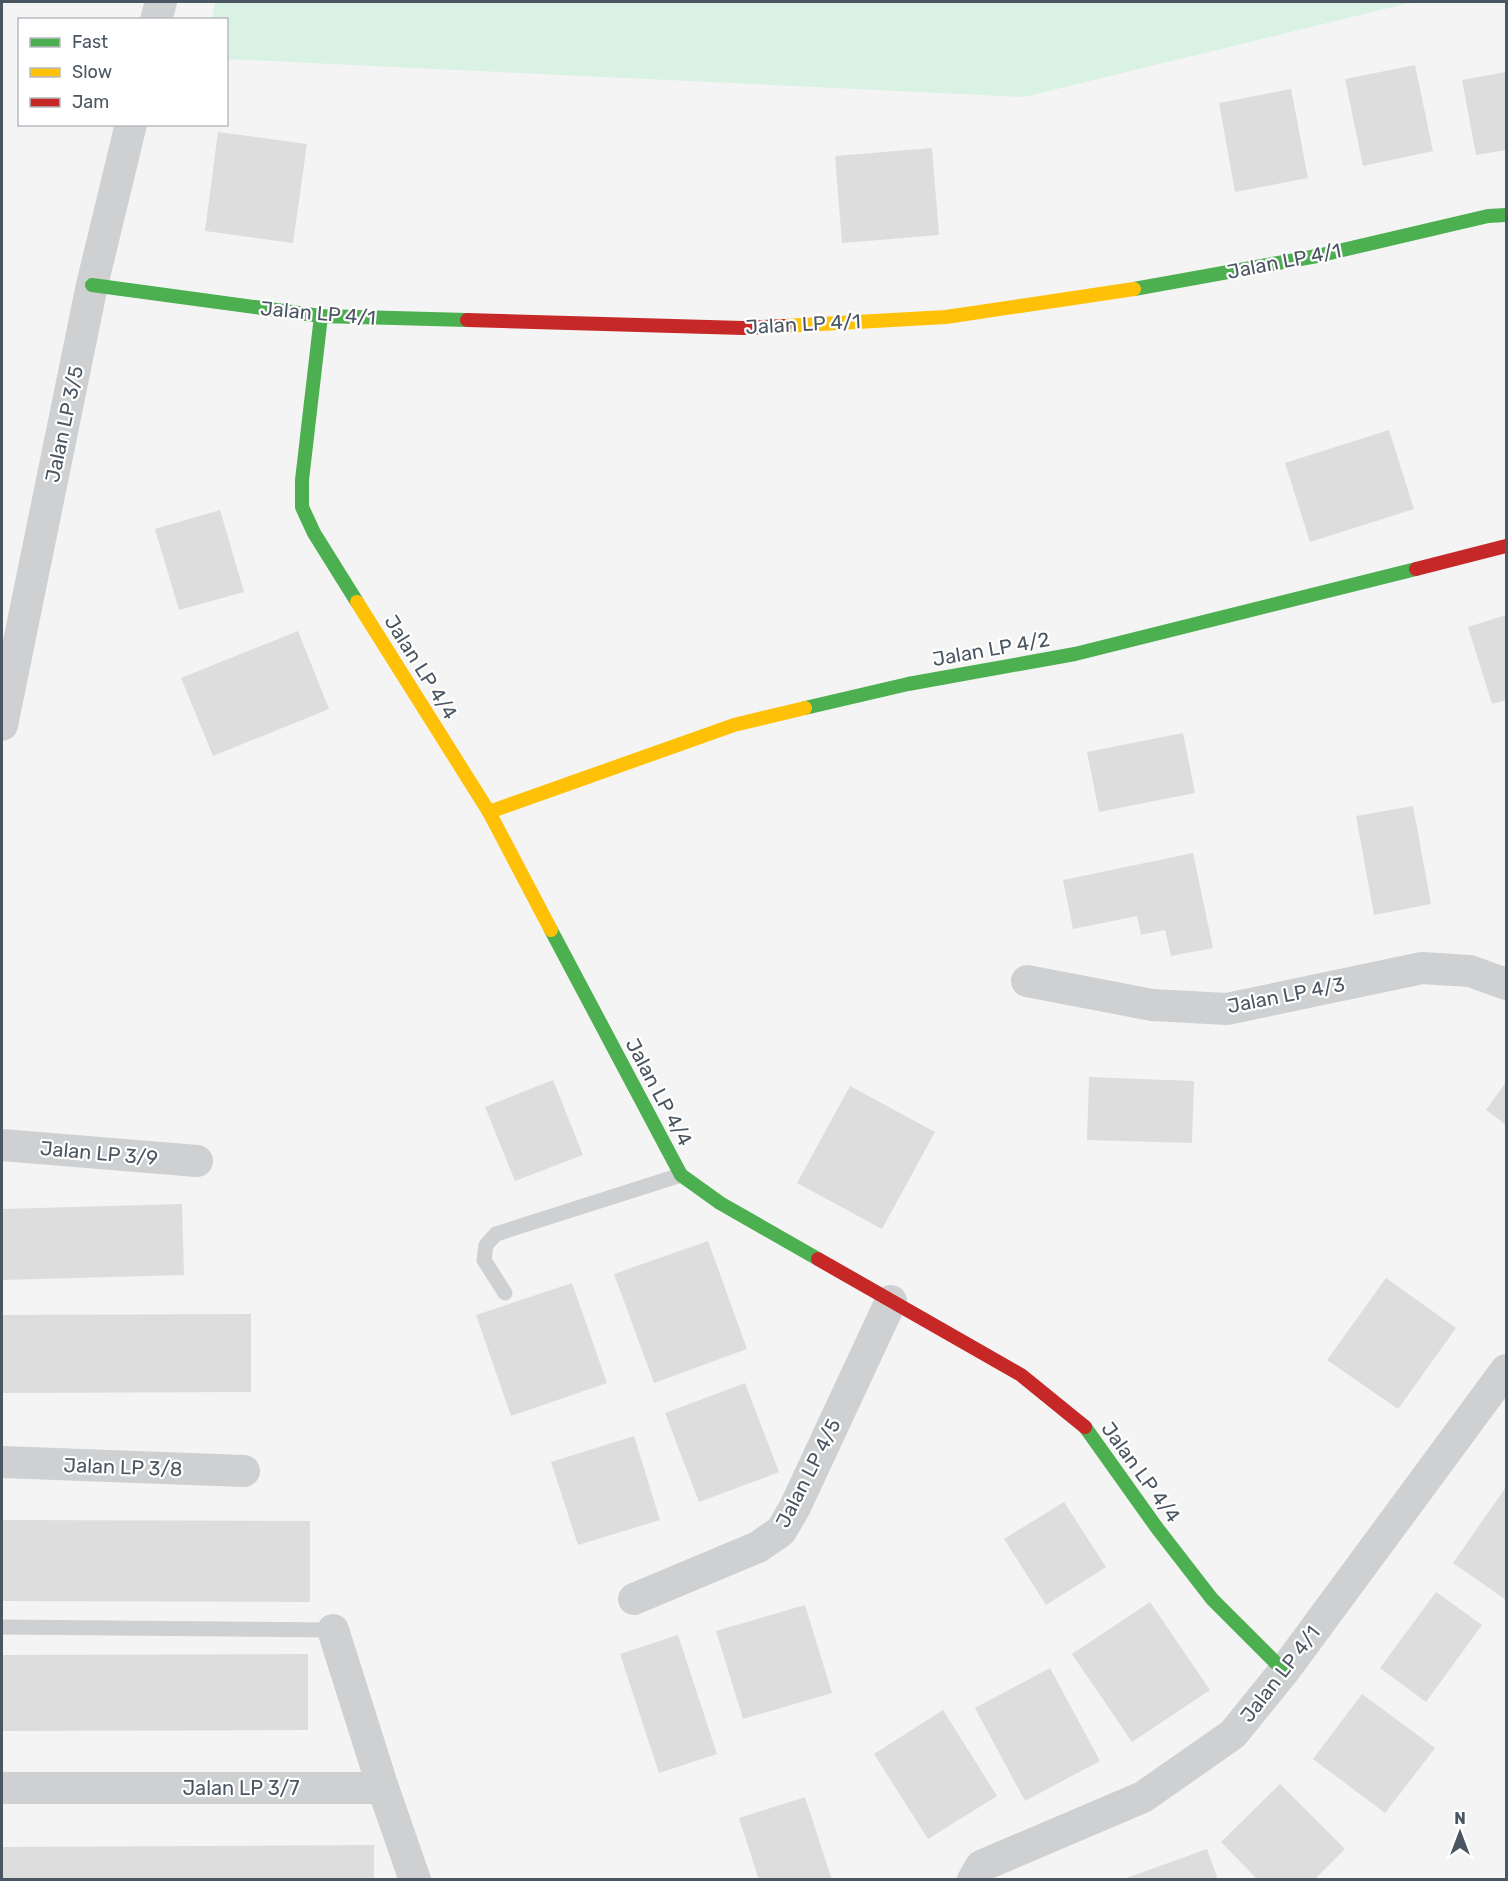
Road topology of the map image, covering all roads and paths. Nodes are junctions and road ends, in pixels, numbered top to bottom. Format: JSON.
{"nodes":[{"id":1,"x":161,"y":2,"type":"edge"},
{"id":2,"x":157,"y":18,"type":"edge"},
{"id":3,"x":131,"y":126,"type":"edge"},
{"id":4,"x":1506,"y":215,"type":"edge"},
{"id":5,"x":93,"y":285,"type":"junction"},
{"id":6,"x":321,"y":316,"type":"junction"},
{"id":7,"x":1506,"y":546,"type":"edge"},
{"id":8,"x":2,"y":725,"type":"edge"},
{"id":9,"x":489,"y":812,"type":"junction"},
{"id":10,"x":1027,"y":981,"type":"dead end"},
{"id":11,"x":1506,"y":984,"type":"edge"},
{"id":12,"x":2,"y":1144,"type":"edge"},
{"id":13,"x":197,"y":1161,"type":"dead end"},
{"id":14,"x":681,"y":1174,"type":"junction"},
{"id":15,"x":505,"y":1293,"type":"dead end"},
{"id":16,"x":891,"y":1301,"type":"junction"},
{"id":17,"x":1506,"y":1370,"type":"edge"},
{"id":18,"x":2,"y":1462,"type":"edge"},
{"id":19,"x":244,"y":1471,"type":"dead end"},
{"id":20,"x":634,"y":1599,"type":"dead end"},
{"id":21,"x":2,"y":1627,"type":"edge"},
{"id":22,"x":333,"y":1630,"type":"joint"},
{"id":23,"x":1284,"y":1671,"type":"junction"},
{"id":24,"x":2,"y":1788,"type":"edge"},
{"id":25,"x":383,"y":1788,"type":"junction"},
{"id":26,"x":415,"y":1880,"type":"edge"},
{"id":27,"x":973,"y":1880,"type":"edge"}],
"edges":[{"from":1,"to":2,"type":"street"},
{"from":3,"to":5,"type":"street","name":"Jalan LP 3/5"},
{"from":4,"to":6,"type":"street","name":"Jalan LP 4/1"},
{"from":5,"to":6,"type":"street","name":"Jalan LP 4/1"},
{"from":5,"to":8,"type":"street","name":"Jalan LP 3/5"},
{"from":6,"to":9,"type":"street","name":"Jalan LP 4/4"},
{"from":7,"to":9,"type":"street","name":"Jalan LP 4/2"},
{"from":9,"to":14,"type":"street","name":"Jalan LP 4/4"},
{"from":10,"to":11,"type":"street","name":"Jalan LP 4/3"},
{"from":12,"to":13,"type":"street","name":"Jalan LP 3/9"},
{"from":14,"to":15,"type":"lane"},
{"from":14,"to":16,"type":"street","name":"Jalan LP 4/4"},
{"from":16,"to":20,"type":"street","name":"Jalan LP 4/5"},
{"from":16,"to":23,"type":"street","name":"Jalan LP 4/4"},
{"from":17,"to":23,"type":"street","name":"Jalan LP 4/1"},
{"from":18,"to":19,"type":"street","name":"Jalan LP 3/8"},
{"from":21,"to":22,"type":"lane"},
{"from":22,"to":25,"type":"street"},
{"from":23,"to":27,"type":"street","name":"Jalan LP 4/1"},
{"from":24,"to":25,"type":"street","name":"Jalan LP 3/7"},
{"from":25,"to":26,"type":"street"}]}
